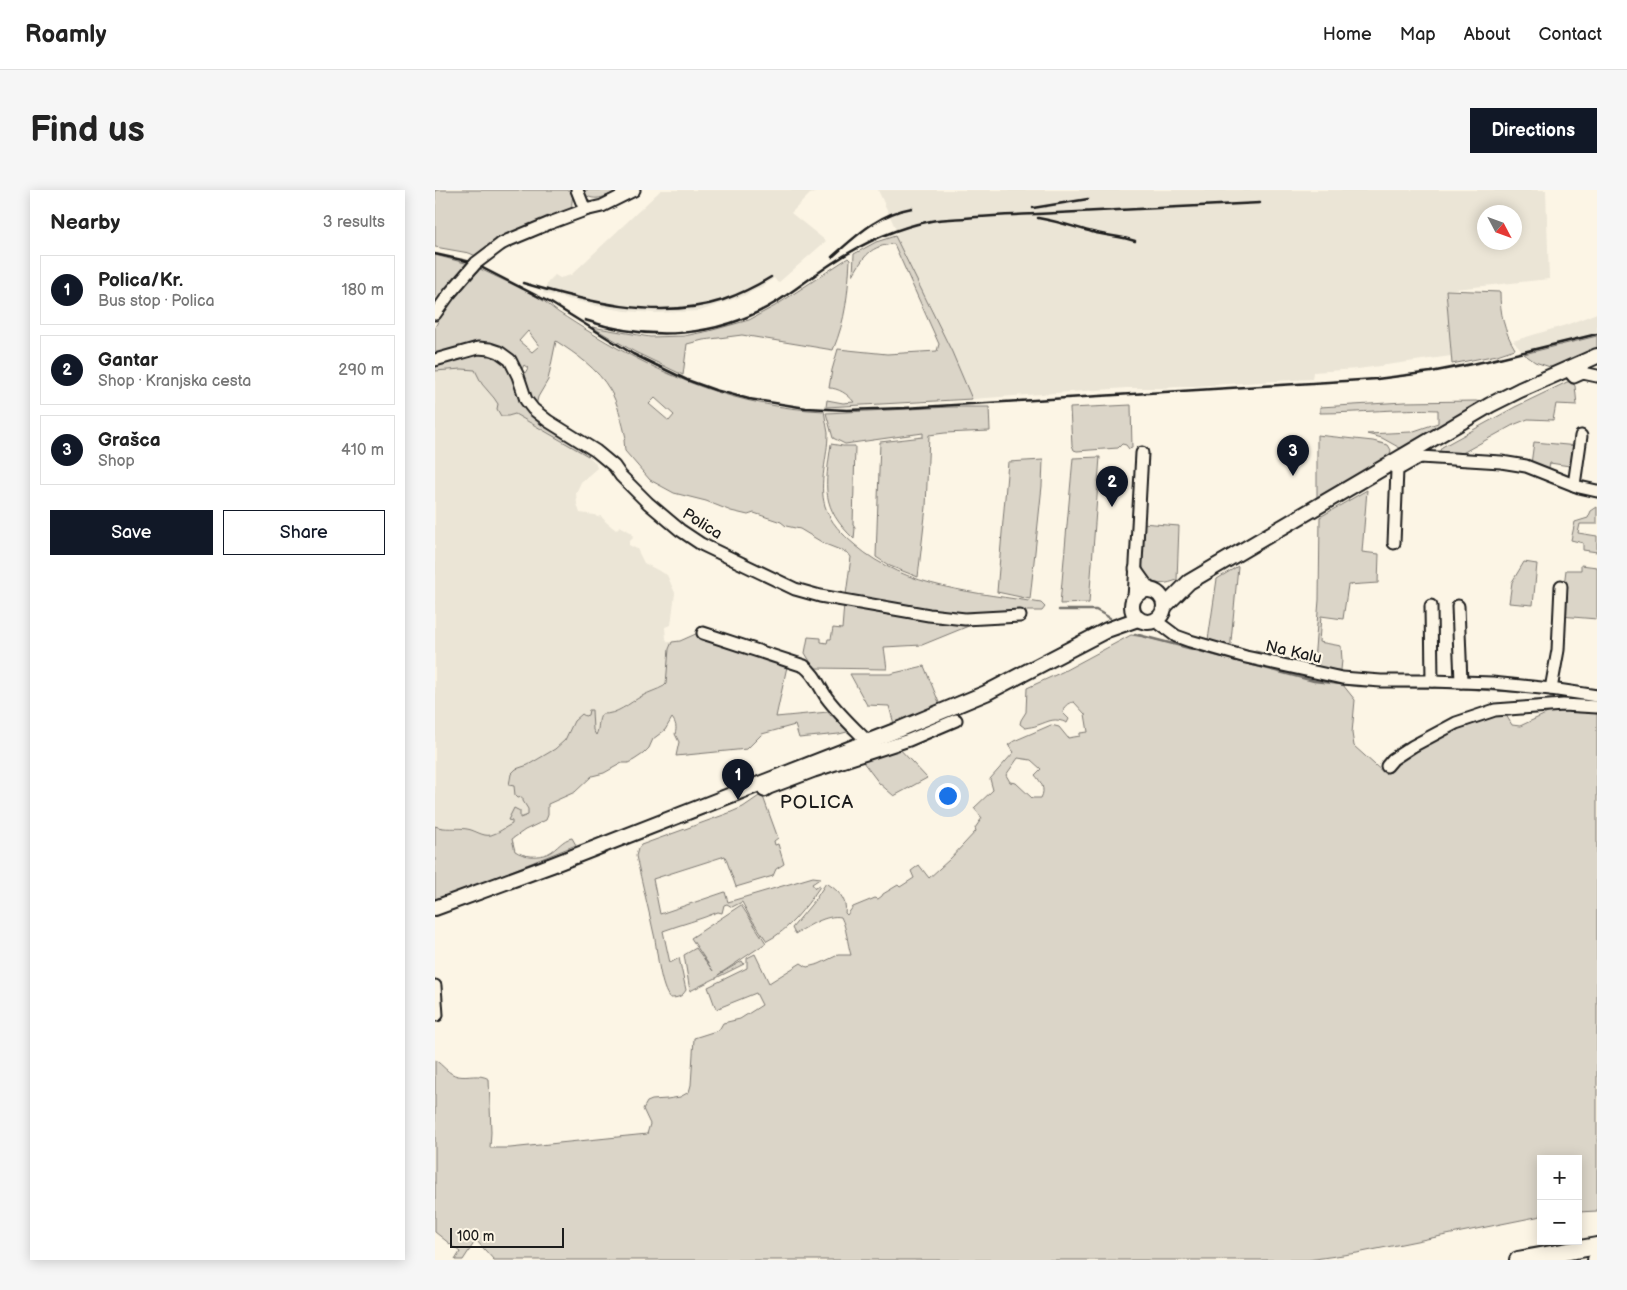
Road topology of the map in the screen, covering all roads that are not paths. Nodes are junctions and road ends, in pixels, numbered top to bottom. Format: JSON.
{"nodes":[{"id":1,"x":577,"y":190,"type":"edge"},
{"id":2,"x":634,"y":190,"type":"edge"},
{"id":3,"x":585,"y":210,"type":"junction"},
{"id":4,"x":435,"y":314,"type":"edge"},
{"id":5,"x":1597,"y":356,"type":"edge"},
{"id":6,"x":435,"y":360,"type":"edge"},
{"id":7,"x":1575,"y":373,"type":"junction"},
{"id":8,"x":1597,"y":376,"type":"edge"},
{"id":9,"x":1581,"y":436,"type":"dead end"},
{"id":10,"x":1142,"y":453,"type":"dead end"},
{"id":11,"x":1415,"y":454,"type":"junction"},
{"id":12,"x":1574,"y":485,"type":"junction"},
{"id":13,"x":1597,"y":491,"type":"edge"},
{"id":14,"x":1394,"y":543,"type":"dead end"},
{"id":15,"x":1135,"y":569,"type":"junction"},
{"id":16,"x":1189,"y":582,"type":"junction"},
{"id":17,"x":1561,"y":586,"type":"dead end"},
{"id":18,"x":1152,"y":591,"type":"junction"},
{"id":19,"x":1431,"y":606,"type":"dead end"},
{"id":20,"x":1459,"y":606,"type":"dead end"},
{"id":21,"x":1164,"y":607,"type":"junction"},
{"id":22,"x":1135,"y":609,"type":"junction"},
{"id":23,"x":1020,"y":616,"type":"dead end"},
{"id":24,"x":1155,"y":621,"type":"junction"},
{"id":25,"x":703,"y":633,"type":"dead end"},
{"id":26,"x":1433,"y":681,"type":"junction"},
{"id":27,"x":1461,"y":682,"type":"junction"},
{"id":28,"x":1551,"y":689,"type":"junction"},
{"id":29,"x":1597,"y":696,"type":"edge"},
{"id":30,"x":1597,"y":707,"type":"edge"},
{"id":31,"x":957,"y":720,"type":"dead end"},
{"id":32,"x":867,"y":741,"type":"junction"},
{"id":33,"x":1387,"y":766,"type":"dead end"},
{"id":34,"x":774,"y":782,"type":"junction"},
{"id":35,"x":764,"y":792,"type":"dead end"},
{"id":36,"x":435,"y":908,"type":"edge"},
{"id":37,"x":435,"y":986,"type":"edge"},
{"id":38,"x":437,"y":1015,"type":"dead end"},
{"id":39,"x":1597,"y":1246,"type":"edge"},
{"id":40,"x":1518,"y":1260,"type":"edge"}],
"edges":[{"from":1,"to":3,"type":"street"},
{"from":2,"to":3,"type":"street"},
{"from":3,"to":4,"type":"street","bridge":true},
{"from":5,"to":7,"type":"main road"},
{"from":6,"to":23,"type":"street","name":"Polica"},
{"from":7,"to":8,"type":"street"},
{"from":7,"to":11,"type":"main road"},
{"from":9,"to":12,"type":"street"},
{"from":10,"to":15,"type":"street"},
{"from":11,"to":12,"type":"street"},
{"from":11,"to":14,"type":"street"},
{"from":11,"to":16,"type":"main road"},
{"from":12,"to":13,"type":"street"},
{"from":15,"to":18,"type":"street"},
{"from":15,"to":22,"type":"street"},
{"from":16,"to":18,"type":"main road"},
{"from":16,"to":21,"type":"main road"},
{"from":17,"to":28,"type":"street"},
{"from":18,"to":21,"type":"main road"},
{"from":18,"to":22,"type":"main road"},
{"from":19,"to":26,"type":"street"},
{"from":20,"to":27,"type":"street"},
{"from":21,"to":24,"type":"main road"},
{"from":22,"to":24,"type":"main road"},
{"from":22,"to":32,"type":"main road"},
{"from":24,"to":26,"type":"street","name":"Na Kalu"},
{"from":25,"to":32,"type":"street"},
{"from":26,"to":27,"type":"street","name":"Na Kalu"},
{"from":27,"to":28,"type":"street","name":"Na Kalu"},
{"from":28,"to":29,"type":"street","name":"Na Kalu"},
{"from":30,"to":33,"type":"street"},
{"from":31,"to":34,"type":"street"},
{"from":32,"to":34,"type":"main road"},
{"from":34,"to":35,"type":"street"},
{"from":34,"to":36,"type":"main road"},
{"from":37,"to":38,"type":"street"},
{"from":39,"to":40,"type":"highway"}]}
